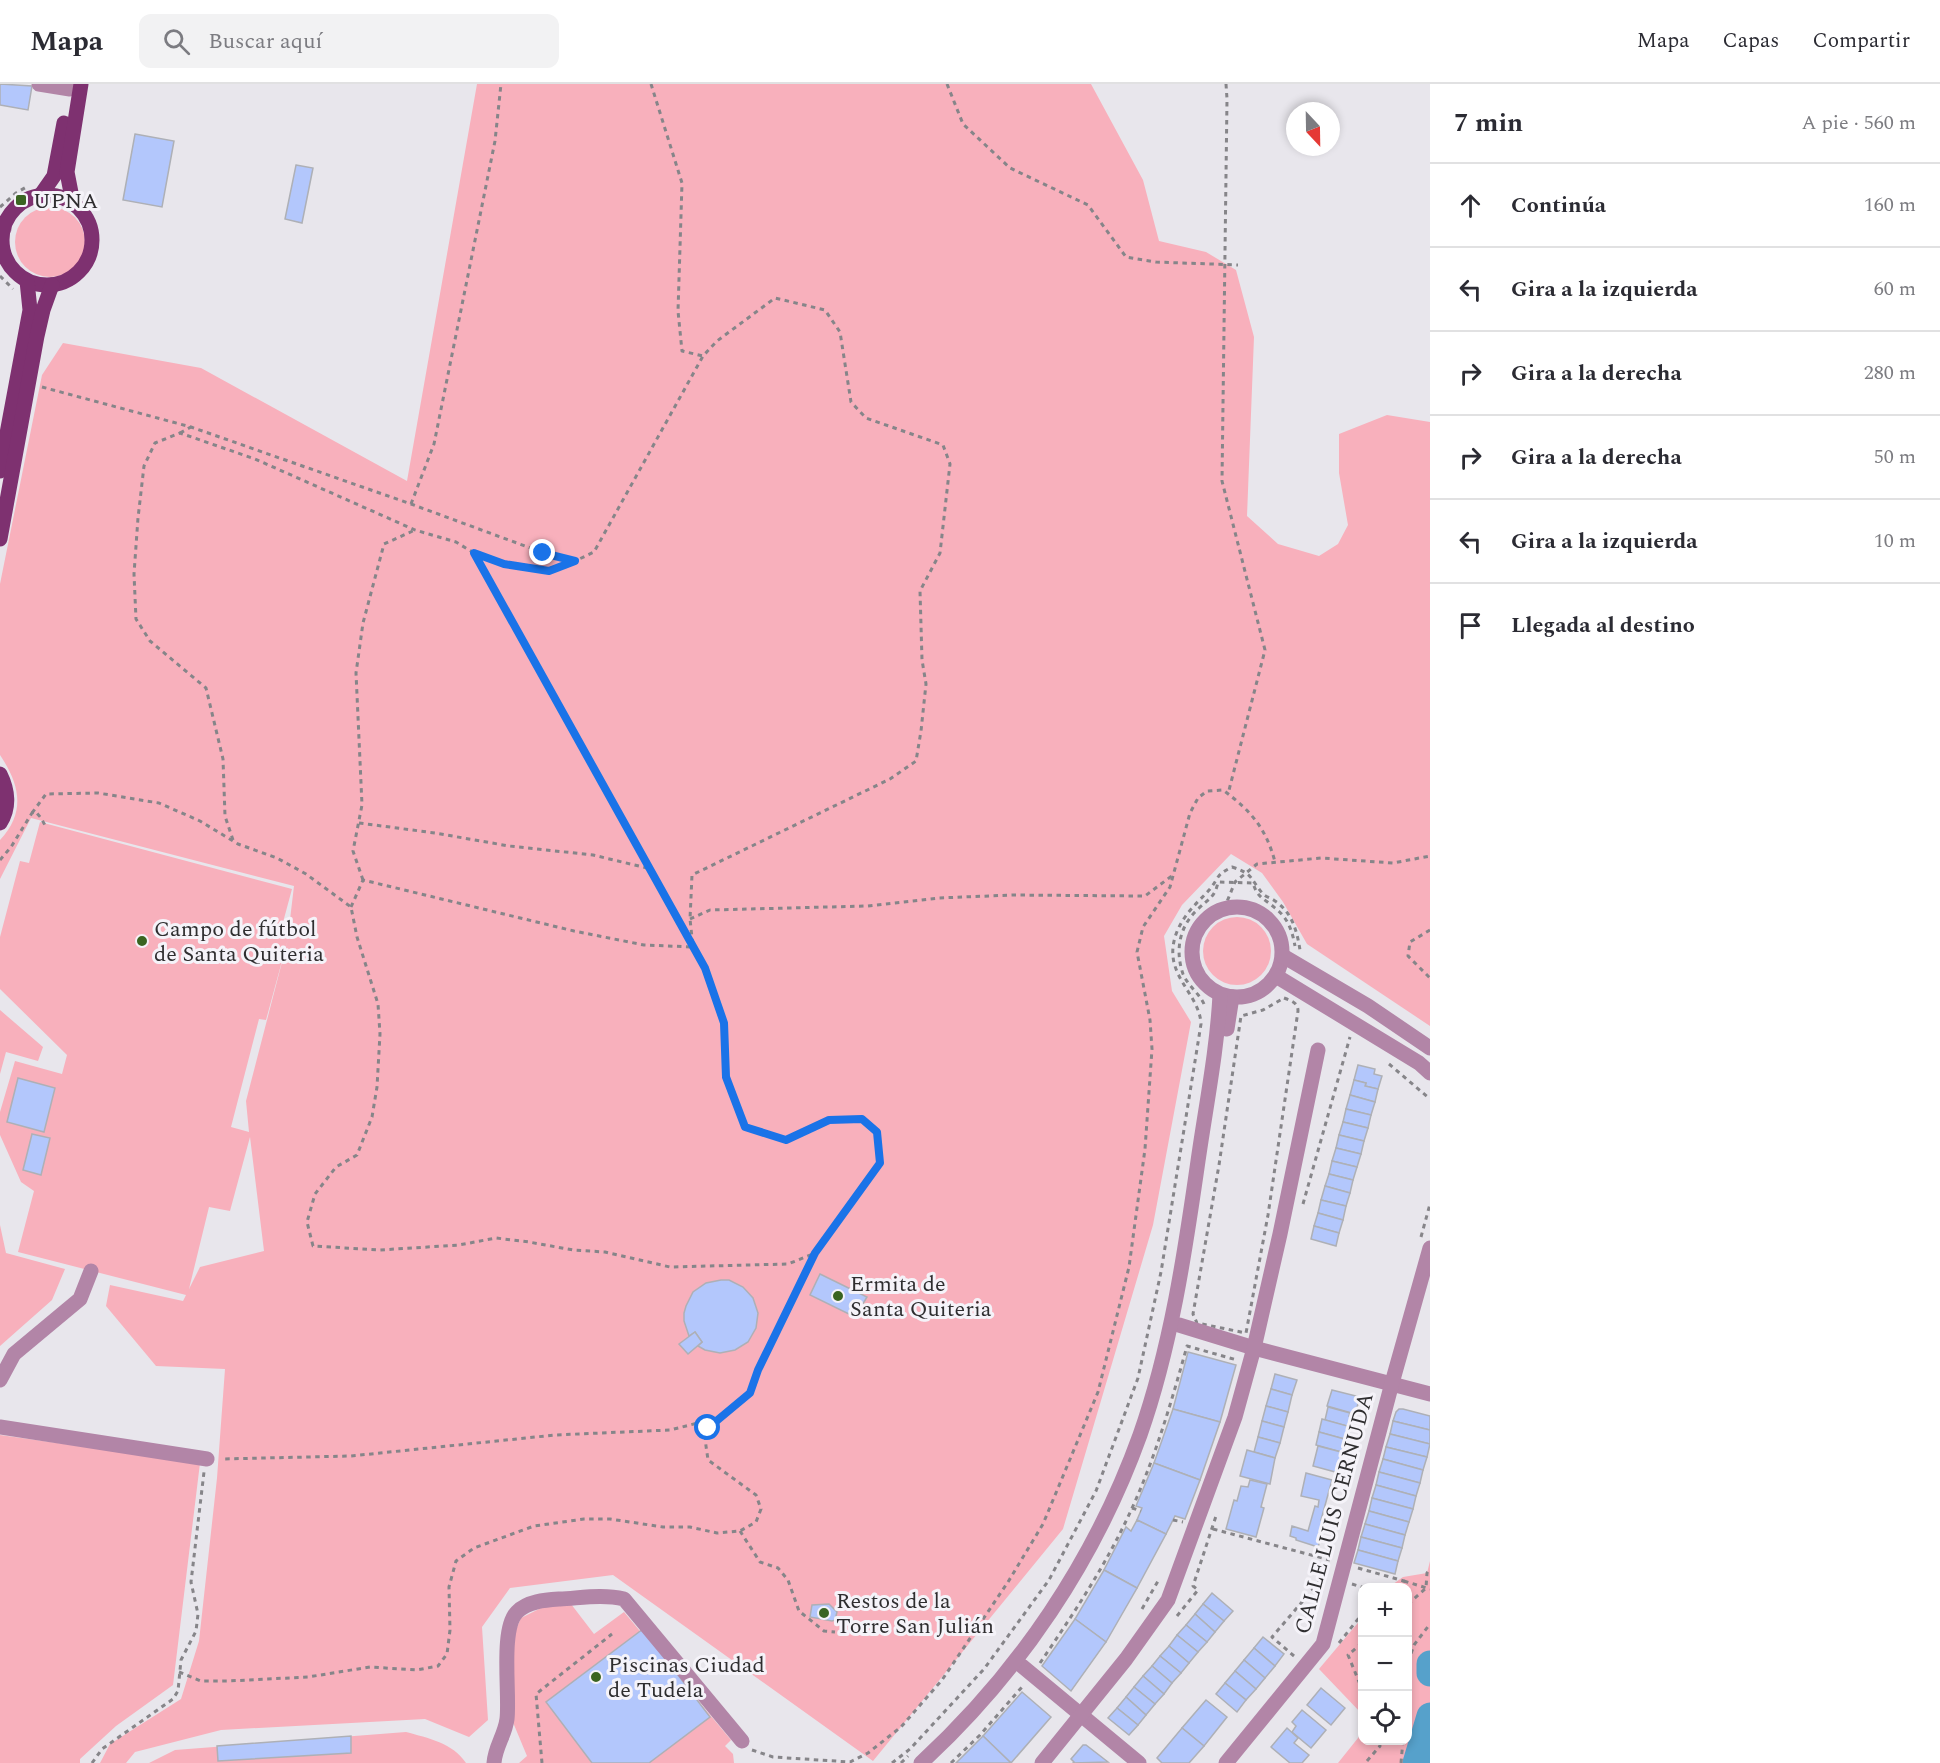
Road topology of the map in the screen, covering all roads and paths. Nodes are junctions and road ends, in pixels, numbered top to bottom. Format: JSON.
{"nodes":[{"id":1,"x":39,"y":84,"type":"edge"},
{"id":2,"x":501,"y":84,"type":"edge"},
{"id":3,"x":651,"y":84,"type":"edge"},
{"id":4,"x":947,"y":84,"type":"edge"},
{"id":5,"x":1226,"y":84,"type":"edge"},
{"id":6,"x":74,"y":86,"type":"edge"},
{"id":7,"x":37,"y":189,"type":"junction"},
{"id":8,"x":73,"y":203,"type":"junction"},
{"id":9,"x":0,"y":207,"type":"edge"},
{"id":10,"x":2,"y":228,"type":"edge"},
{"id":11,"x":1224,"y":264,"type":"junction"},
{"id":12,"x":1238,"y":265,"type":"dead end"},
{"id":13,"x":27,"y":281,"type":"junction"},
{"id":14,"x":52,"y":285,"type":"junction"},
{"id":15,"x":703,"y":356,"type":"junction"},
{"id":16,"x":28,"y":387,"type":"junction"},
{"id":17,"x":191,"y":427,"type":"junction"},
{"id":18,"x":180,"y":433,"type":"junction"},
{"id":19,"x":0,"y":471,"type":"edge"},
{"id":20,"x":411,"y":504,"type":"junction"},
{"id":21,"x":415,"y":531,"type":"junction"},
{"id":22,"x":0,"y":539,"type":"edge"},
{"id":23,"x":474,"y":553,"type":"junction"},
{"id":24,"x":575,"y":561,"type":"junction"},
{"id":25,"x":0,"y":774,"type":"edge"},
{"id":26,"x":1228,"y":794,"type":"junction"},
{"id":27,"x":32,"y":813,"type":"junction"},
{"id":28,"x":0,"y":823,"type":"edge"},
{"id":29,"x":358,"y":823,"type":"junction"},
{"id":30,"x":46,"y":827,"type":"dead end"},
{"id":31,"x":233,"y":842,"type":"junction"},
{"id":32,"x":1430,"y":856,"type":"edge"},
{"id":33,"x":0,"y":860,"type":"edge"},
{"id":34,"x":1275,"y":862,"type":"junction"},
{"id":35,"x":651,"y":869,"type":"junction"},
{"id":36,"x":1247,"y":872,"type":"junction"},
{"id":37,"x":1175,"y":874,"type":"junction"},
{"id":38,"x":363,"y":880,"type":"junction"},
{"id":39,"x":1235,"y":882,"type":"junction"},
{"id":40,"x":351,"y":907,"type":"junction"},
{"id":41,"x":1224,"y":909,"type":"junction"},
{"id":42,"x":690,"y":919,"type":"junction"},
{"id":43,"x":1430,"y":930,"type":"edge"},
{"id":44,"x":693,"y":947,"type":"junction"},
{"id":45,"x":1309,"y":955,"type":"dead end"},
{"id":46,"x":1283,"y":956,"type":"junction"},
{"id":47,"x":1300,"y":956,"type":"dead end"},
{"id":48,"x":1276,"y":976,"type":"junction"},
{"id":49,"x":1430,"y":978,"type":"edge"},
{"id":50,"x":1226,"y":996,"type":"junction"},
{"id":51,"x":1206,"y":1009,"type":"dead end"},
{"id":52,"x":1297,"y":1018,"type":"joint"},
{"id":53,"x":1206,"y":1024,"type":"dead end"},
{"id":54,"x":1205,"y":1035,"type":"dead end"},
{"id":55,"x":1359,"y":1043,"type":"dead end"},
{"id":56,"x":1430,"y":1048,"type":"edge"},
{"id":57,"x":1318,"y":1050,"type":"dead end"},
{"id":58,"x":1386,"y":1061,"type":"dead end"},
{"id":59,"x":1430,"y":1073,"type":"edge"},
{"id":60,"x":1430,"y":1100,"type":"edge"},
{"id":61,"x":1430,"y":1204,"type":"edge"},
{"id":62,"x":1302,"y":1206,"type":"dead end"},
{"id":63,"x":1424,"y":1248,"type":"edge"},
{"id":64,"x":815,"y":1253,"type":"junction"},
{"id":65,"x":91,"y":1271,"type":"dead end"},
{"id":66,"x":1179,"y":1325,"type":"junction"},
{"id":67,"x":1254,"y":1347,"type":"junction"},
{"id":68,"x":1250,"y":1363,"type":"junction"},
{"id":69,"x":0,"y":1380,"type":"edge"},
{"id":70,"x":1392,"y":1383,"type":"junction"},
{"id":71,"x":1430,"y":1394,"type":"edge"},
{"id":72,"x":722,"y":1417,"type":"junction"},
{"id":73,"x":0,"y":1427,"type":"edge"},
{"id":74,"x":207,"y":1459,"type":"junction"},
{"id":75,"x":1219,"y":1506,"type":"dead end"},
{"id":76,"x":1132,"y":1508,"type":"junction"},
{"id":77,"x":1141,"y":1511,"type":"dead end"},
{"id":78,"x":1173,"y":1520,"type":"dead end"},
{"id":79,"x":1186,"y":1522,"type":"dead end"},
{"id":80,"x":1212,"y":1529,"type":"junction"},
{"id":81,"x":740,"y":1531,"type":"junction"},
{"id":82,"x":1352,"y":1567,"type":"dead end"},
{"id":83,"x":1430,"y":1569,"type":"edge"},
{"id":84,"x":1161,"y":1576,"type":"dead end"},
{"id":85,"x":1055,"y":1580,"type":"dead end"},
{"id":86,"x":1404,"y":1581,"type":"joint"},
{"id":87,"x":1049,"y":1588,"type":"dead end"},
{"id":88,"x":1428,"y":1588,"type":"edge"},
{"id":89,"x":1412,"y":1600,"type":"edge"},
{"id":90,"x":1139,"y":1614,"type":"dead end"},
{"id":91,"x":1176,"y":1617,"type":"dead end"},
{"id":92,"x":1430,"y":1624,"type":"edge"},
{"id":93,"x":835,"y":1632,"type":"dead end"},
{"id":94,"x":612,"y":1635,"type":"dead end"},
{"id":95,"x":1358,"y":1646,"type":"edge"},
{"id":96,"x":1412,"y":1650,"type":"edge"},
{"id":97,"x":1299,"y":1660,"type":"dead end"},
{"id":98,"x":1022,"y":1666,"type":"junction"},
{"id":99,"x":1042,"y":1671,"type":"dead end"},
{"id":100,"x":179,"y":1672,"type":"junction"},
{"id":101,"x":1358,"y":1679,"type":"edge"},
{"id":102,"x":1029,"y":1692,"type":"dead end"},
{"id":103,"x":1082,"y":1716,"type":"junction"},
{"id":104,"x":928,"y":1738,"type":"dead end"},
{"id":105,"x":742,"y":1741,"type":"joint"},
{"id":106,"x":1380,"y":1745,"type":"edge"},
{"id":107,"x":1403,"y":1745,"type":"edge"},
{"id":108,"x":1366,"y":1762,"type":"edge"},
{"id":109,"x":92,"y":1763,"type":"edge"},
{"id":110,"x":494,"y":1763,"type":"edge"},
{"id":111,"x":542,"y":1763,"type":"edge"},
{"id":112,"x":892,"y":1763,"type":"edge"},
{"id":113,"x":901,"y":1763,"type":"edge"},
{"id":114,"x":921,"y":1763,"type":"edge"},
{"id":115,"x":933,"y":1763,"type":"edge"},
{"id":116,"x":951,"y":1763,"type":"edge"},
{"id":117,"x":1042,"y":1763,"type":"edge"},
{"id":118,"x":1139,"y":1763,"type":"edge"},
{"id":119,"x":1226,"y":1763,"type":"edge"},
{"id":120,"x":1401,"y":1763,"type":"edge"}],
"edges":[{"from":1,"to":6,"type":"street"},
{"from":2,"to":20,"type":"path"},
{"from":3,"to":15,"type":"path"},
{"from":4,"to":11,"type":"path"},
{"from":5,"to":11,"type":"path"},
{"from":6,"to":7,"type":"main road"},
{"from":6,"to":8,"type":"main road"},
{"from":7,"to":8,"type":"main road"},
{"from":7,"to":9,"type":"path"},
{"from":7,"to":10,"type":"main road"},
{"from":8,"to":14,"type":"main road"},
{"from":10,"to":13,"type":"main road"},
{"from":11,"to":12,"type":"path"},
{"from":11,"to":26,"type":"path"},
{"from":13,"to":14,"type":"main road"},
{"from":13,"to":19,"type":"main road"},
{"from":14,"to":16,"type":"main road"},
{"from":15,"to":24,"type":"path"},
{"from":15,"to":42,"type":"path"},
{"from":16,"to":17,"type":"path"},
{"from":16,"to":22,"type":"main road"},
{"from":17,"to":18,"type":"path"},
{"from":17,"to":20,"type":"path"},
{"from":18,"to":21,"type":"path"},
{"from":18,"to":31,"type":"path"},
{"from":20,"to":24,"type":"path"},
{"from":21,"to":23,"type":"path"},
{"from":21,"to":29,"type":"path"},
{"from":23,"to":24,"type":"path"},
{"from":23,"to":35,"type":"path"},
{"from":25,"to":28,"type":"main road"},
{"from":26,"to":34,"type":"path"},
{"from":26,"to":37,"type":"path"},
{"from":27,"to":30,"type":"path"},
{"from":27,"to":31,"type":"path"},
{"from":27,"to":33,"type":"path"},
{"from":29,"to":35,"type":"path"},
{"from":29,"to":38,"type":"path"},
{"from":31,"to":40,"type":"path"},
{"from":32,"to":34,"type":"path"},
{"from":34,"to":36,"type":"path"},
{"from":35,"to":44,"type":"path"},
{"from":36,"to":39,"type":"path"},
{"from":36,"to":45,"type":"path"},
{"from":36,"to":112,"type":"path"},
{"from":37,"to":42,"type":"path"},
{"from":37,"to":105,"type":"path"},
{"from":38,"to":40,"type":"path"},
{"from":38,"to":44,"type":"path"},
{"from":39,"to":41,"type":"path"},
{"from":39,"to":47,"type":"path"},
{"from":39,"to":51,"type":"path"},
{"from":40,"to":64,"type":"path"},
{"from":41,"to":46,"type":"street"},
{"from":41,"to":50,"type":"street"},
{"from":42,"to":44,"type":"path"},
{"from":43,"to":49,"type":"path"},
{"from":44,"to":64,"type":"path"},
{"from":46,"to":48,"type":"street"},
{"from":46,"to":56,"type":"street"},
{"from":48,"to":50,"type":"street"},
{"from":48,"to":59,"type":"street"},
{"from":50,"to":66,"type":"street"},
{"from":50,"to":114,"type":"street"},
{"from":52,"to":52,"type":"path"},
{"from":53,"to":54,"type":"path"},
{"from":55,"to":62,"type":"path"},
{"from":57,"to":67,"type":"street"},
{"from":58,"to":60,"type":"path"},
{"from":61,"to":63,"type":"path"},
{"from":63,"to":70,"type":"street","name":"CALLE LUIS CERNUDA"},
{"from":64,"to":72,"type":"path"},
{"from":65,"to":69,"type":"street"},
{"from":66,"to":67,"type":"street"},
{"from":66,"to":98,"type":"street"},
{"from":67,"to":68,"type":"street"},
{"from":67,"to":70,"type":"street"},
{"from":68,"to":76,"type":"path"},
{"from":68,"to":103,"type":"street"},
{"from":70,"to":71,"type":"street"},
{"from":70,"to":119,"type":"street","name":"CALLE LUIS CERNUDA"},
{"from":72,"to":74,"type":"path"},
{"from":72,"to":81,"type":"path"},
{"from":73,"to":74,"type":"street"},
{"from":74,"to":100,"type":"path"},
{"from":75,"to":80,"type":"path"},
{"from":76,"to":77,"type":"path"},
{"from":76,"to":99,"type":"path"},
{"from":78,"to":79,"type":"path"},
{"from":80,"to":91,"type":"path"},
{"from":80,"to":97,"type":"path"},
{"from":81,"to":93,"type":"path"},
{"from":81,"to":100,"type":"path"},
{"from":82,"to":86,"type":"path"},
{"from":83,"to":88,"type":"path"},
{"from":84,"to":90,"type":"path"},
{"from":85,"to":87,"type":"path"},
{"from":86,"to":88,"type":"path"},
{"from":88,"to":89,"type":"path"},
{"from":92,"to":96,"type":"path"},
{"from":94,"to":111,"type":"path"},
{"from":95,"to":101,"type":"path"},
{"from":98,"to":103,"type":"street"},
{"from":98,"to":115,"type":"street"},
{"from":100,"to":109,"type":"path"},
{"from":102,"to":116,"type":"path"},
{"from":103,"to":117,"type":"street"},
{"from":103,"to":118,"type":"street"},
{"from":104,"to":113,"type":"path"},
{"from":105,"to":110,"type":"street"},
{"from":106,"to":108,"type":"path"},
{"from":107,"to":120,"type":"path"}]}
